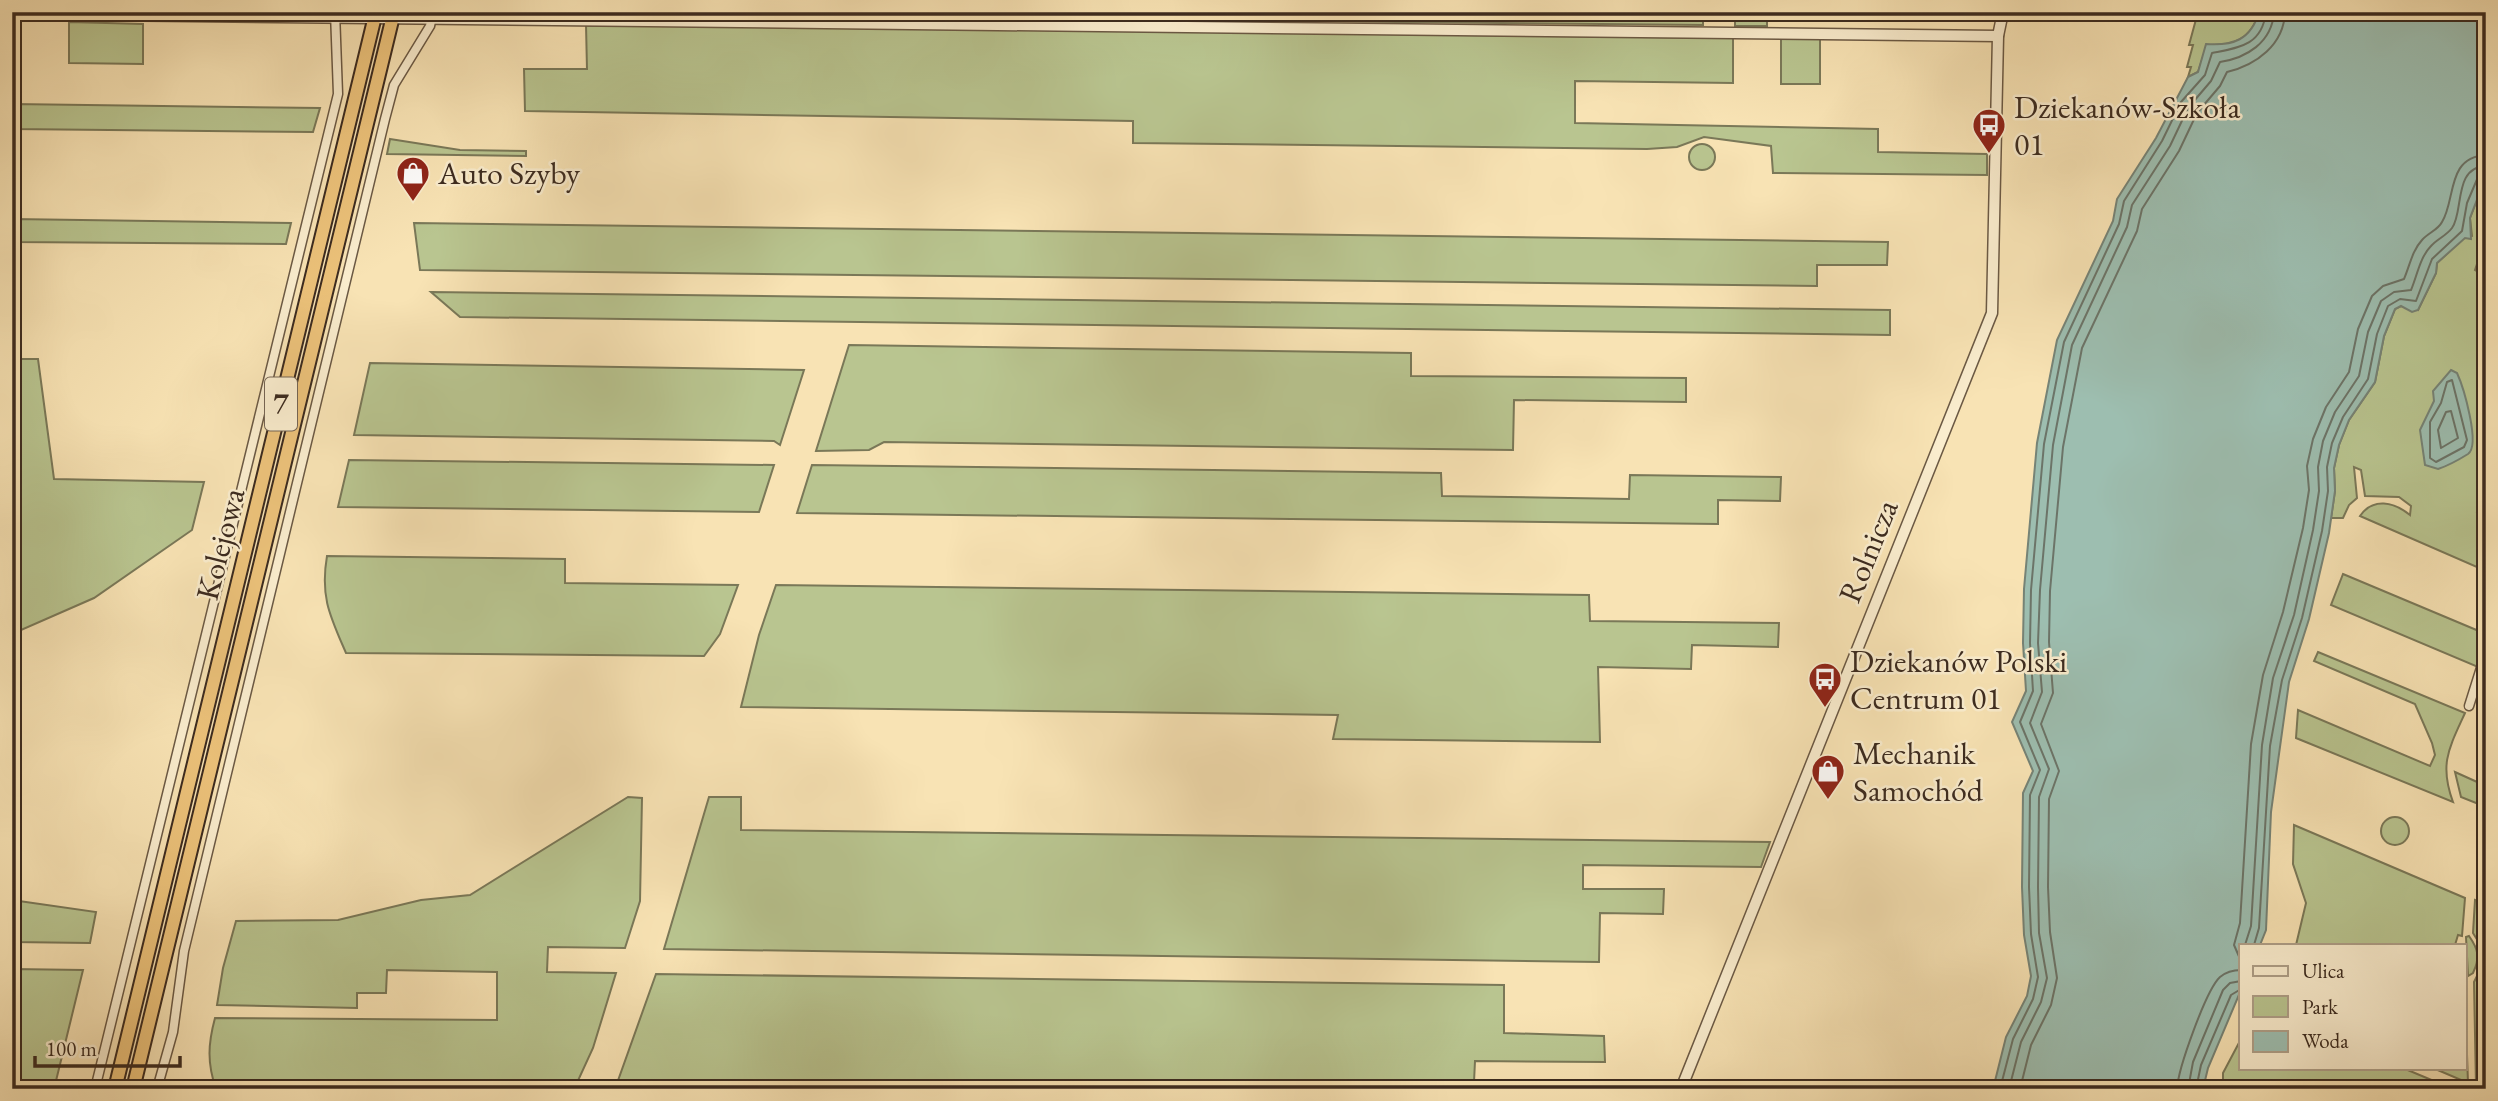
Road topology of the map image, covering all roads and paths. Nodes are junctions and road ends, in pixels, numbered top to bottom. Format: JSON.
{"nodes":[{"id":1,"x":2003,"y":12,"type":"edge"},
{"id":2,"x":12,"y":15,"type":"edge"},
{"id":3,"x":394,"y":15,"type":"edge"},
{"id":4,"x":432,"y":15,"type":"edge"},
{"id":5,"x":334,"y":16,"type":"edge"},
{"id":6,"x":375,"y":16,"type":"edge"},
{"id":7,"x":1998,"y":36,"type":"junction"},
{"id":8,"x":2486,"y":652,"type":"edge"},
{"id":9,"x":2469,"y":706,"type":"dead end"},
{"id":10,"x":95,"y":1089,"type":"edge"},
{"id":11,"x":115,"y":1089,"type":"edge"},
{"id":12,"x":134,"y":1089,"type":"edge"},
{"id":13,"x":158,"y":1089,"type":"edge"},
{"id":14,"x":1681,"y":1089,"type":"edge"}],
"edges":[{"from":1,"to":7,"type":"street","name":"Rolnicza"},
{"from":2,"to":5,"type":"street"},
{"from":3,"to":4,"type":"street"},
{"from":3,"to":6,"type":"street"},
{"from":3,"to":12,"type":"highway","name":"Kolejowa","number":"7"},
{"from":4,"to":7,"type":"street"},
{"from":4,"to":13,"type":"street"},
{"from":5,"to":6,"type":"street"},
{"from":5,"to":10,"type":"street"},
{"from":6,"to":11,"type":"highway","name":"Kolejowa","number":"7"},
{"from":7,"to":14,"type":"street","name":"Rolnicza"},
{"from":8,"to":9,"type":"street"}]}
